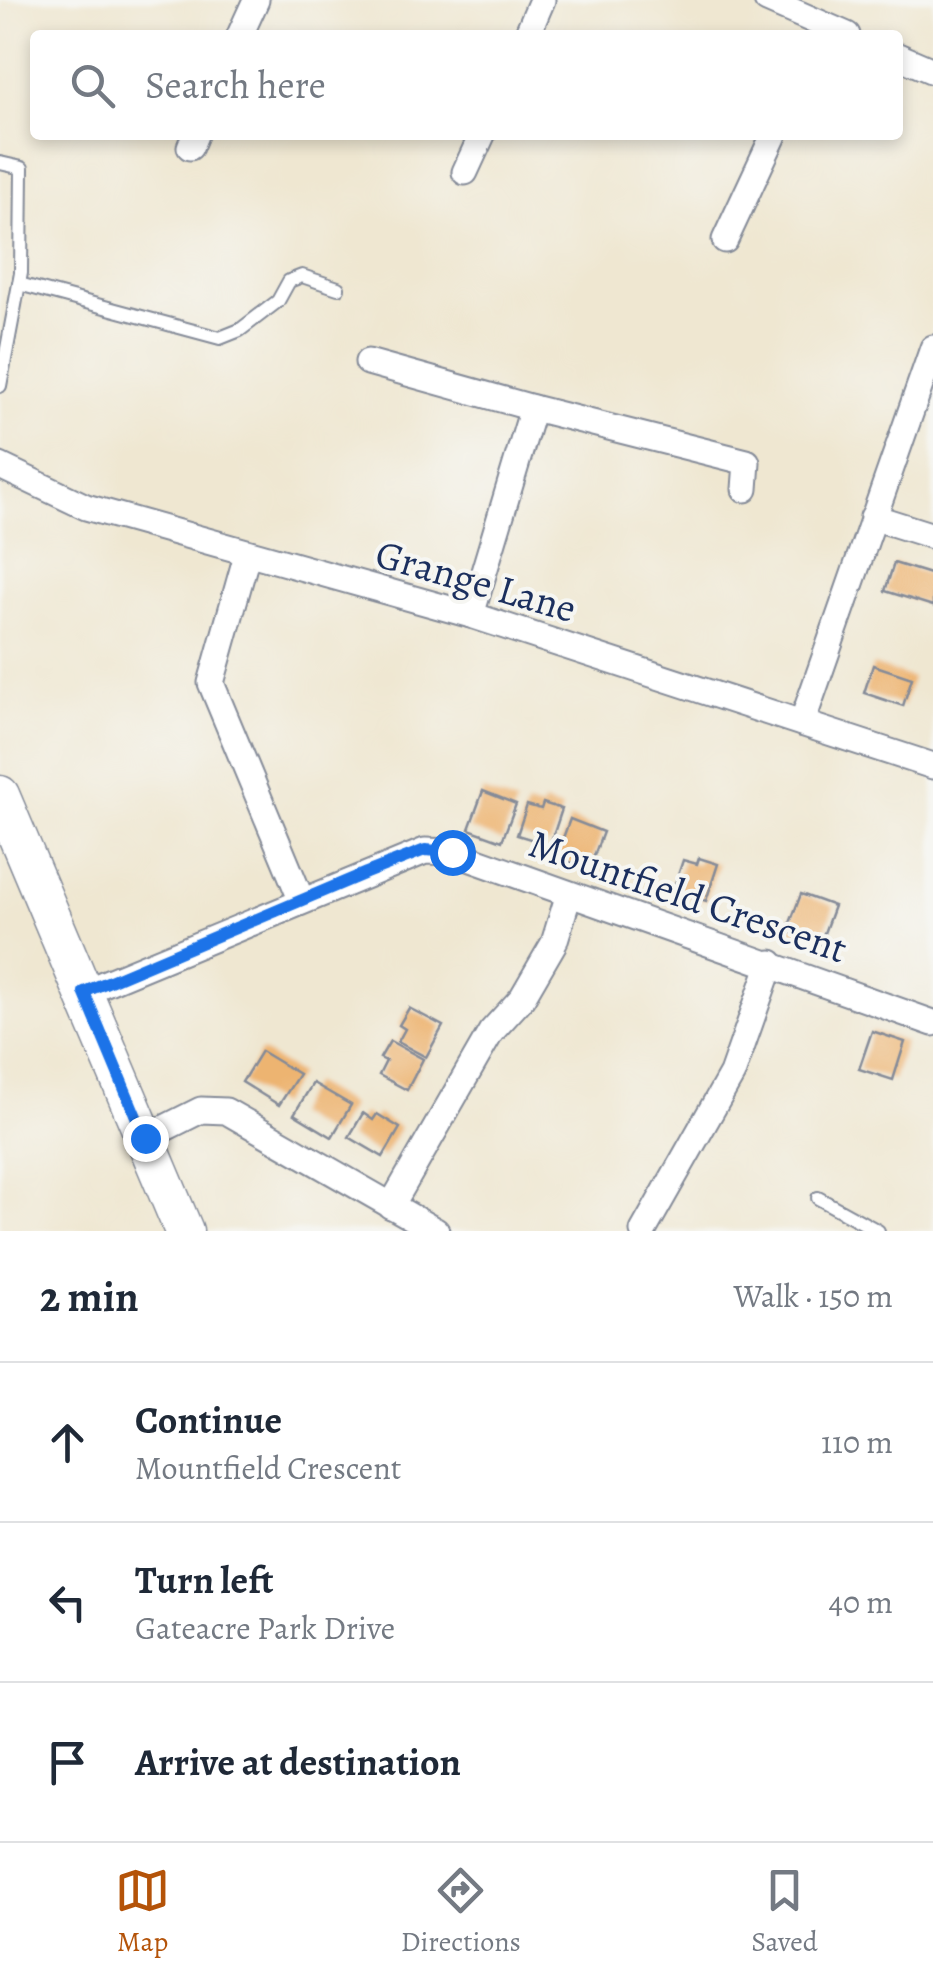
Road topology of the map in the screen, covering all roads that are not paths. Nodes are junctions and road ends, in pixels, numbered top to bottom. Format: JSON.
{"nodes":[{"id":1,"x":256,"y":0,"type":"edge"},
{"id":2,"x":542,"y":0,"type":"edge"},
{"id":3,"x":767,"y":0,"type":"edge"},
{"id":4,"x":242,"y":30,"type":"edge"},
{"id":5,"x":528,"y":30,"type":"edge"},
{"id":6,"x":827,"y":30,"type":"edge"},
{"id":7,"x":903,"y":58,"type":"edge"},
{"id":8,"x":933,"y":71,"type":"edge"},
{"id":9,"x":480,"y":140,"type":"edge"},
{"id":10,"x":772,"y":140,"type":"edge"},
{"id":11,"x":0,"y":162,"type":"edge"},
{"id":12,"x":465,"y":172,"type":"dead end"},
{"id":13,"x":724,"y":240,"type":"dead end"},
{"id":14,"x":18,"y":284,"type":"junction"},
{"id":15,"x":338,"y":288,"type":"dead end"},
{"id":16,"x":933,"y":348,"type":"edge"},
{"id":17,"x":368,"y":362,"type":"dead end"},
{"id":18,"x":0,"y":386,"type":"edge"},
{"id":19,"x":533,"y":408,"type":"junction"},
{"id":20,"x":0,"y":466,"type":"edge"},
{"id":21,"x":745,"y":489,"type":"dead end"},
{"id":22,"x":873,"y":517,"type":"junction"},
{"id":23,"x":933,"y":536,"type":"edge"},
{"id":24,"x":248,"y":555,"type":"junction"},
{"id":25,"x":471,"y":615,"type":"junction"},
{"id":26,"x":802,"y":723,"type":"junction"},
{"id":27,"x":933,"y":766,"type":"edge"},
{"id":28,"x":0,"y":795,"type":"edge"},
{"id":29,"x":568,"y":894,"type":"junction"},
{"id":30,"x":301,"y":900,"type":"junction"},
{"id":31,"x":771,"y":963,"type":"junction"},
{"id":32,"x":84,"y":992,"type":"junction"},
{"id":33,"x":933,"y":1023,"type":"edge"},
{"id":34,"x":145,"y":1138,"type":"junction"},
{"id":35,"x":818,"y":1198,"type":"dead end"},
{"id":36,"x":391,"y":1206,"type":"junction"},
{"id":37,"x":184,"y":1231,"type":"edge"},
{"id":38,"x":436,"y":1231,"type":"edge"},
{"id":39,"x":643,"y":1231,"type":"edge"},
{"id":40,"x":878,"y":1231,"type":"edge"}],
"edges":[{"from":1,"to":4,"type":"street"},
{"from":2,"to":5,"type":"street"},
{"from":3,"to":6,"type":"street"},
{"from":7,"to":8,"type":"street"},
{"from":9,"to":12,"type":"street"},
{"from":10,"to":13,"type":"street"},
{"from":11,"to":14,"type":"lane"},
{"from":14,"to":15,"type":"lane"},
{"from":14,"to":18,"type":"lane"},
{"from":16,"to":22,"type":"street"},
{"from":17,"to":19,"type":"street"},
{"from":19,"to":21,"type":"street"},
{"from":19,"to":25,"type":"street"},
{"from":20,"to":24,"type":"street","name":"Grange Lane"},
{"from":22,"to":23,"type":"street"},
{"from":22,"to":26,"type":"street"},
{"from":24,"to":25,"type":"street","name":"Grange Lane"},
{"from":24,"to":30,"type":"street"},
{"from":25,"to":26,"type":"street","name":"Grange Lane"},
{"from":26,"to":27,"type":"street","name":"Grange Lane"},
{"from":28,"to":32,"type":"street"},
{"from":29,"to":30,"type":"street","name":"Mountfield Crescent"},
{"from":29,"to":31,"type":"street","name":"Mountfield Crescent"},
{"from":29,"to":36,"type":"street"},
{"from":30,"to":32,"type":"street","name":"Mountfield Crescent"},
{"from":31,"to":33,"type":"street","name":"Mountfield Crescent"},
{"from":31,"to":39,"type":"street"},
{"from":32,"to":34,"type":"street"},
{"from":34,"to":36,"type":"street"},
{"from":34,"to":37,"type":"street"},
{"from":35,"to":40,"type":"lane"},
{"from":36,"to":38,"type":"street"}]}
